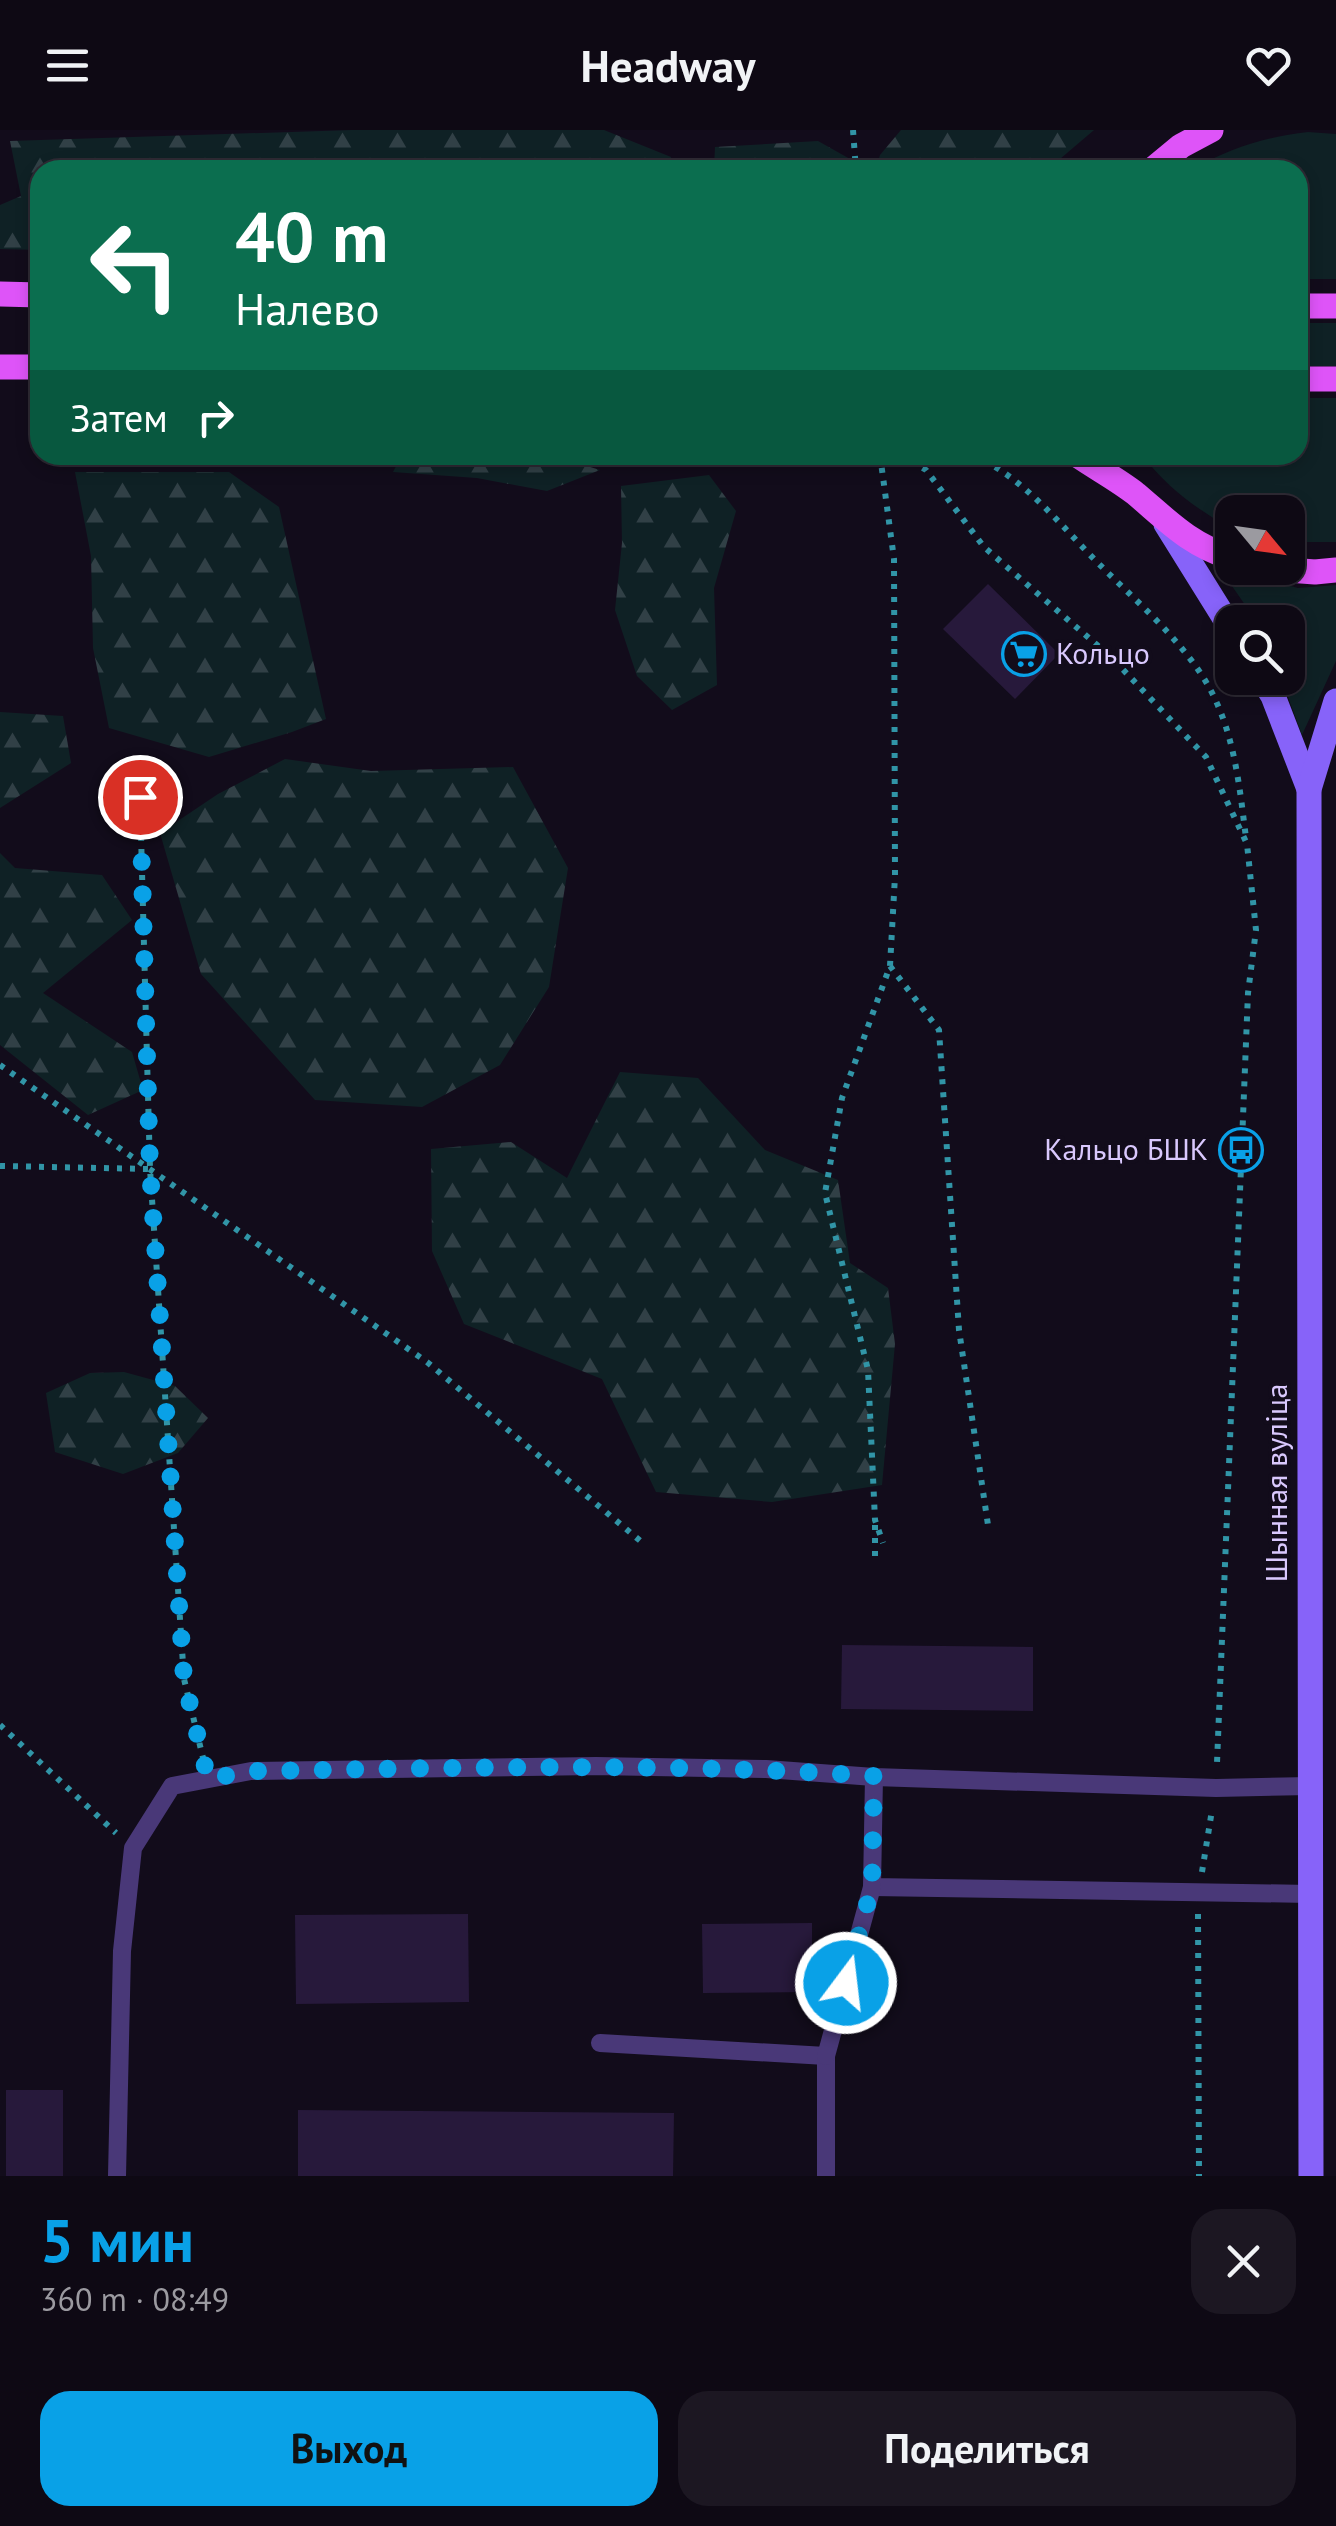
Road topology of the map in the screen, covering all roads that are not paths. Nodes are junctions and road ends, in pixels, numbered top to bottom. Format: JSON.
{"nodes":[{"id":1,"x":1210,"y":130,"type":"edge"},
{"id":2,"x":1185,"y":138,"type":"edge"},
{"id":3,"x":1162,"y":160,"type":"edge"},
{"id":4,"x":0,"y":294,"type":"edge"},
{"id":5,"x":30,"y":295,"type":"edge"},
{"id":6,"x":1308,"y":306,"type":"edge"},
{"id":7,"x":1336,"y":306,"type":"edge"},
{"id":8,"x":0,"y":367,"type":"edge"},
{"id":9,"x":30,"y":368,"type":"edge"},
{"id":10,"x":1308,"y":379,"type":"edge"},
{"id":11,"x":1336,"y":379,"type":"edge"},
{"id":12,"x":1092,"y":465,"type":"edge"},
{"id":13,"x":1115,"y":465,"type":"edge"},
{"id":14,"x":1135,"y":494,"type":"junction"},
{"id":15,"x":1166,"y":524,"type":"junction"},
{"id":16,"x":1215,"y":552,"type":"edge"},
{"id":17,"x":1336,"y":570,"type":"edge"},
{"id":18,"x":1305,"y":571,"type":"edge"},
{"id":19,"x":1216,"y":605,"type":"edge"},
{"id":20,"x":1272,"y":695,"type":"edge"},
{"id":21,"x":1336,"y":702,"type":"edge"},
{"id":22,"x":1309,"y":789,"type":"junction"},
{"id":23,"x":874,"y":1776,"type":"junction"},
{"id":24,"x":1310,"y":1786,"type":"junction"},
{"id":25,"x":872,"y":1886,"type":"junction"},
{"id":26,"x":1310,"y":1894,"type":"junction"},
{"id":27,"x":600,"y":2044,"type":"dead end"},
{"id":28,"x":826,"y":2056,"type":"junction"},
{"id":29,"x":116,"y":2176,"type":"edge"},
{"id":30,"x":826,"y":2176,"type":"edge"},
{"id":31,"x":1311,"y":2176,"type":"edge"}],
"edges":[{"from":1,"to":2,"type":"main road"},
{"from":2,"to":3,"type":"main road"},
{"from":4,"to":5,"type":"main road"},
{"from":6,"to":7,"type":"main road"},
{"from":8,"to":9,"type":"main road"},
{"from":10,"to":11,"type":"main road"},
{"from":12,"to":14,"type":"main road"},
{"from":13,"to":14,"type":"main road"},
{"from":14,"to":15,"type":"main road"},
{"from":15,"to":16,"type":"main road"},
{"from":15,"to":19,"type":"main road"},
{"from":17,"to":18,"type":"main road"},
{"from":20,"to":22,"type":"main road","name":"Шынная вуліца"},
{"from":21,"to":22,"type":"main road","name":"Шынная вуліца"},
{"from":22,"to":24,"type":"main road","name":"Шынная вуліца"},
{"from":23,"to":24,"type":"lane"},
{"from":23,"to":25,"type":"lane"},
{"from":23,"to":29,"type":"lane"},
{"from":24,"to":26,"type":"main road","name":"Шынная вуліца"},
{"from":25,"to":26,"type":"lane"},
{"from":25,"to":28,"type":"lane"},
{"from":26,"to":31,"type":"main road","name":"Шынная вуліца"},
{"from":27,"to":28,"type":"lane"},
{"from":28,"to":30,"type":"lane"}]}
